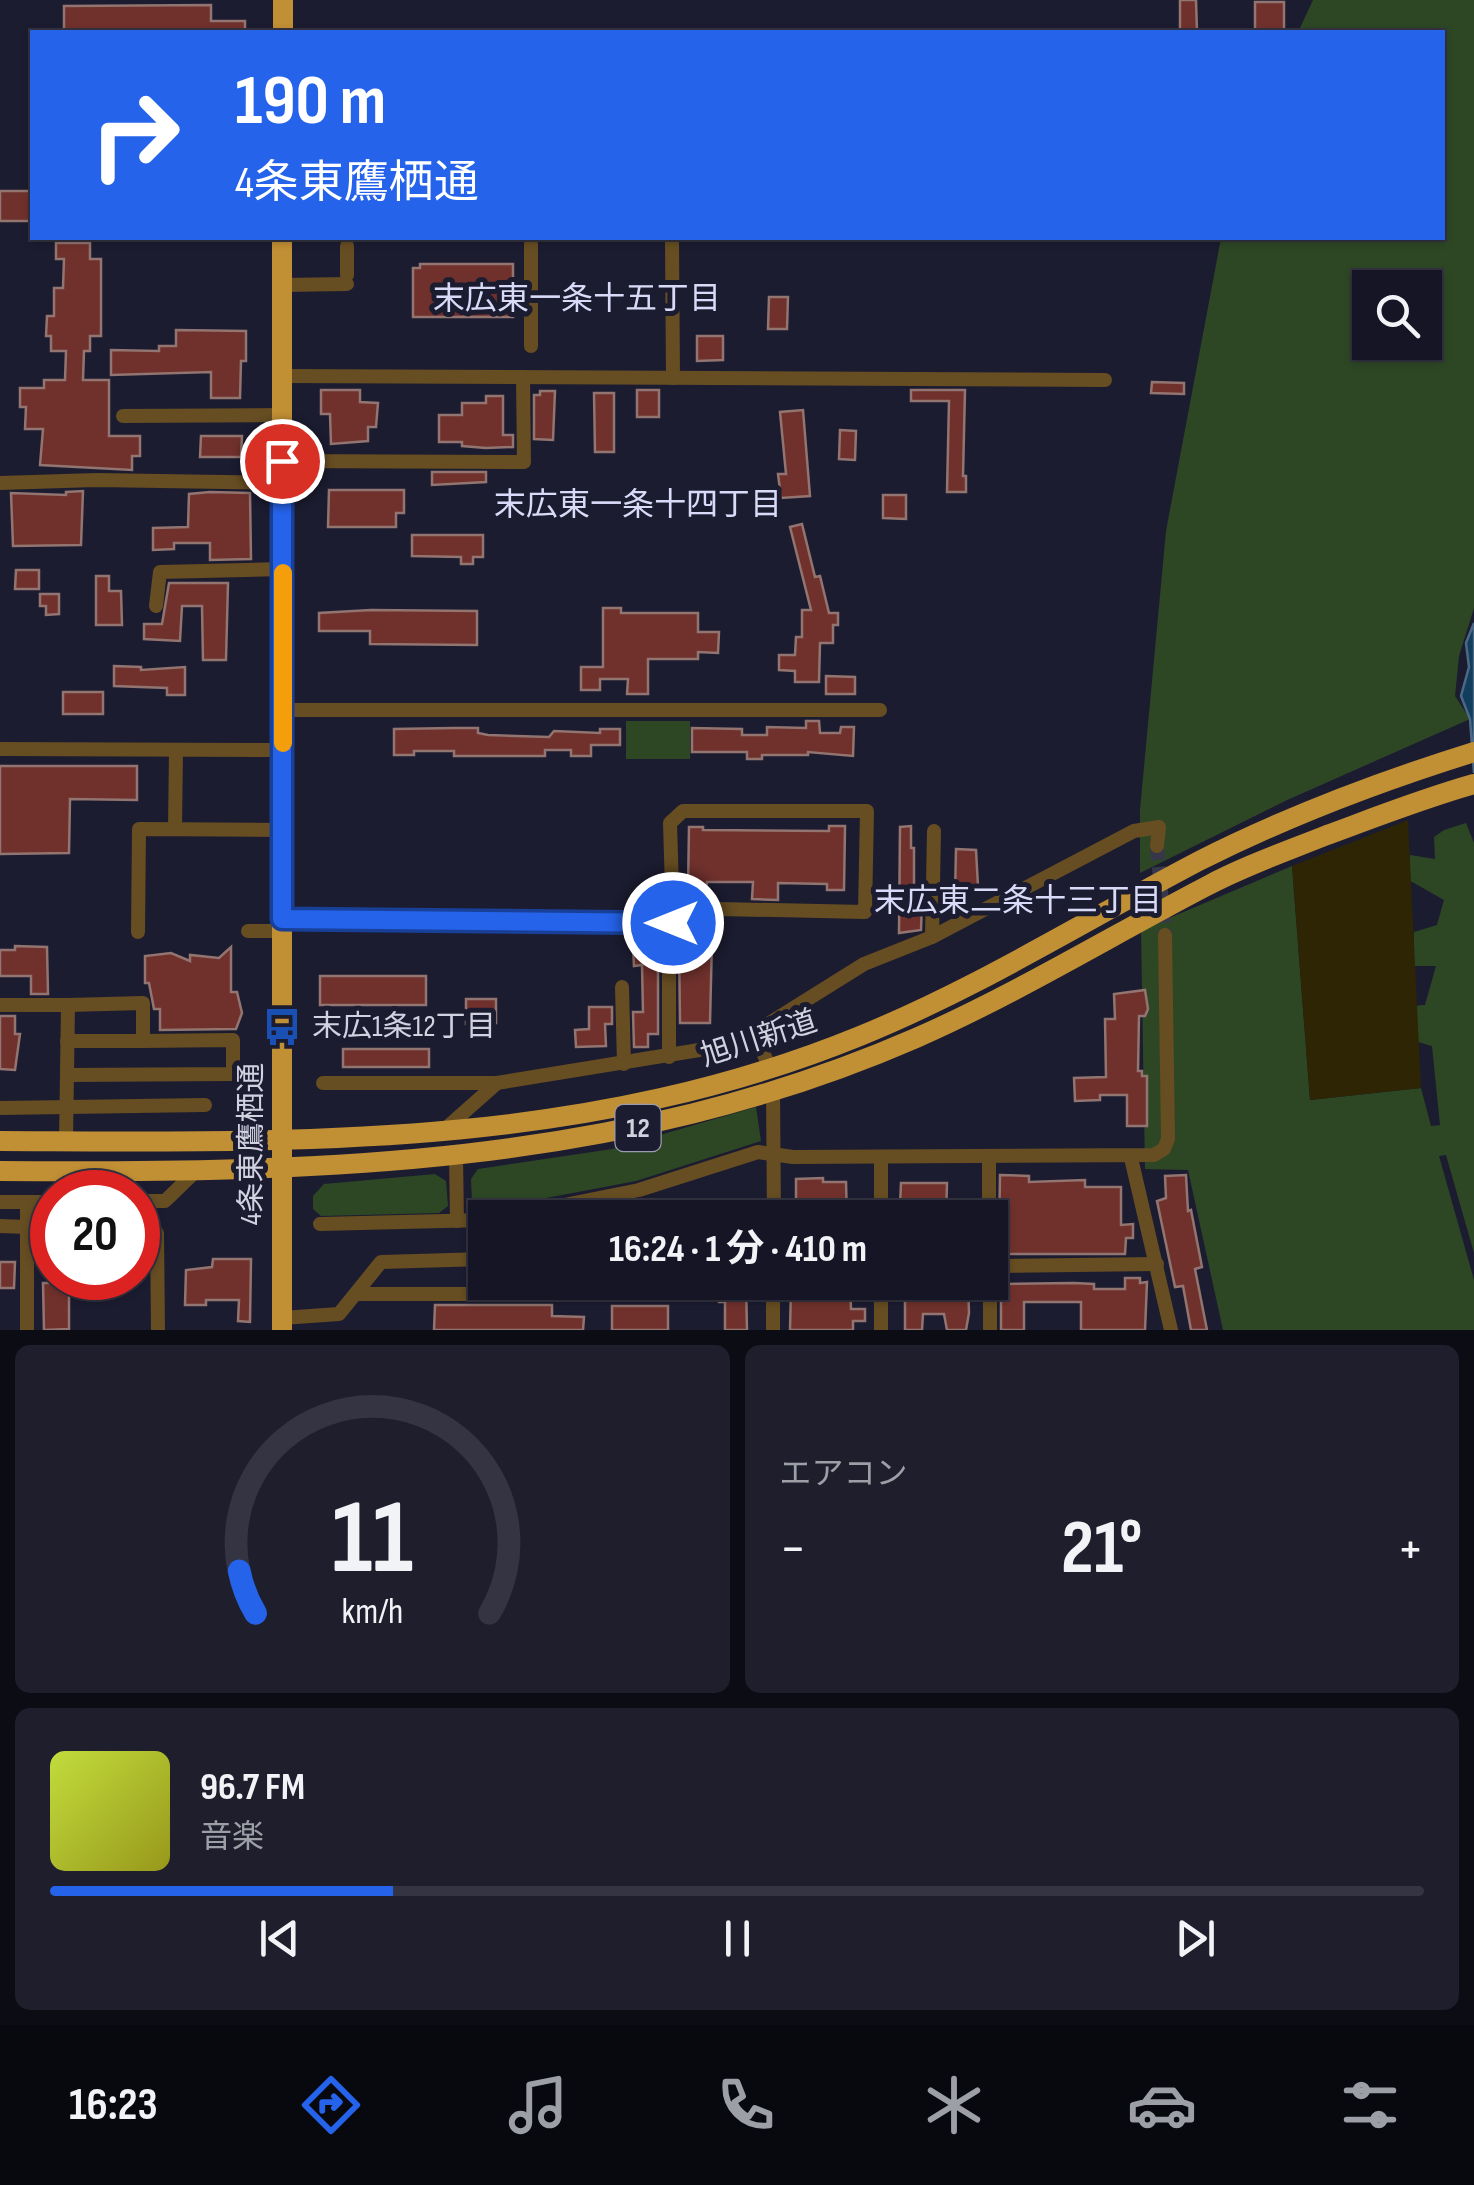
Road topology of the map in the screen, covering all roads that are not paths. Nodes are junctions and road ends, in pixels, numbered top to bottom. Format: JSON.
{"nodes":[{"id":1,"x":284,"y":0,"type":"edge"},
{"id":2,"x":283,"y":30,"type":"edge"},
{"id":3,"x":282,"y":240,"type":"edge"},
{"id":4,"x":672,"y":243,"type":"dead end"},
{"id":5,"x":531,"y":244,"type":"dead end"},
{"id":6,"x":347,"y":246,"type":"dead end"},
{"id":7,"x":282,"y":284,"type":"junction"},
{"id":8,"x":532,"y":346,"type":"dead end"},
{"id":9,"x":282,"y":376,"type":"junction"},
{"id":10,"x":523,"y":377,"type":"junction"},
{"id":11,"x":673,"y":378,"type":"junction"},
{"id":12,"x":1105,"y":380,"type":"dead end"},
{"id":13,"x":282,"y":415,"type":"junction"},
{"id":14,"x":123,"y":416,"type":"dead end"},
{"id":15,"x":282,"y":472,"type":"junction"},
{"id":16,"x":0,"y":484,"type":"edge"},
{"id":17,"x":283,"y":569,"type":"junction"},
{"id":18,"x":156,"y":606,"type":"dead end"},
{"id":19,"x":283,"y":710,"type":"junction"},
{"id":20,"x":880,"y":710,"type":"dead end"},
{"id":21,"x":0,"y":750,"type":"edge"},
{"id":22,"x":176,"y":750,"type":"junction"},
{"id":23,"x":283,"y":750,"type":"junction"},
{"id":24,"x":1474,"y":752,"type":"edge"},
{"id":25,"x":1474,"y":784,"type":"edge"},
{"id":26,"x":175,"y":829,"type":"junction"},
{"id":27,"x":282,"y":830,"type":"junction"},
{"id":28,"x":934,"y":831,"type":"dead end"},
{"id":29,"x":1157,"y":846,"type":"dead end"},
{"id":30,"x":672,"y":908,"type":"junction"},
{"id":31,"x":282,"y":925,"type":"junction"},
{"id":32,"x":248,"y":930,"type":"dead end"},
{"id":33,"x":138,"y":932,"type":"dead end"},
{"id":34,"x":1164,"y":935,"type":"tunnel mouth"},
{"id":35,"x":932,"y":937,"type":"junction"},
{"id":36,"x":669,"y":942,"type":"dead end"},
{"id":37,"x":622,"y":987,"type":"dead end"},
{"id":38,"x":0,"y":1005,"type":"edge"},
{"id":39,"x":68,"y":1005,"type":"junction"},
{"id":40,"x":754,"y":1034,"type":"junction"},
{"id":41,"x":67,"y":1041,"type":"junction"},
{"id":42,"x":142,"y":1041,"type":"junction"},
{"id":43,"x":670,"y":1057,"type":"junction"},
{"id":44,"x":624,"y":1064,"type":"junction"},
{"id":45,"x":770,"y":1068,"type":"junction"},
{"id":46,"x":67,"y":1075,"type":"junction"},
{"id":47,"x":497,"y":1083,"type":"junction"},
{"id":48,"x":323,"y":1084,"type":"dead end"},
{"id":49,"x":773,"y":1092,"type":"junction"},
{"id":50,"x":205,"y":1105,"type":"dead end"},
{"id":51,"x":0,"y":1108,"type":"edge"},
{"id":52,"x":66,"y":1108,"type":"junction"},
{"id":53,"x":440,"y":1133,"type":"junction"},
{"id":54,"x":282,"y":1140,"type":"junction"},
{"id":55,"x":0,"y":1141,"type":"edge"},
{"id":56,"x":66,"y":1141,"type":"junction"},
{"id":57,"x":775,"y":1154,"type":"junction"},
{"id":58,"x":456,"y":1156,"type":"junction"},
{"id":59,"x":881,"y":1158,"type":"junction"},
{"id":60,"x":988,"y":1158,"type":"junction"},
{"id":61,"x":1131,"y":1158,"type":"junction"},
{"id":62,"x":283,"y":1168,"type":"junction"},
{"id":63,"x":0,"y":1170,"type":"edge"},
{"id":64,"x":196,"y":1172,"type":"junction"},
{"id":65,"x":609,"y":1200,"type":"edge"},
{"id":66,"x":774,"y":1200,"type":"edge"},
{"id":67,"x":881,"y":1200,"type":"edge"},
{"id":68,"x":989,"y":1200,"type":"edge"},
{"id":69,"x":160,"y":1201,"type":"edge"},
{"id":70,"x":0,"y":1202,"type":"edge"},
{"id":71,"x":27,"y":1202,"type":"joint"},
{"id":72,"x":468,"y":1221,"type":"edge"},
{"id":73,"x":458,"y":1222,"type":"junction"},
{"id":74,"x":320,"y":1224,"type":"dead end"},
{"id":75,"x":0,"y":1226,"type":"edge"},
{"id":76,"x":26,"y":1227,"type":"junction"},
{"id":77,"x":30,"y":1227,"type":"edge"},
{"id":78,"x":468,"y":1260,"type":"edge"},
{"id":79,"x":1157,"y":1264,"type":"junction"},
{"id":80,"x":1008,"y":1266,"type":"edge"},
{"id":81,"x":356,"y":1294,"type":"junction"},
{"id":82,"x":468,"y":1294,"type":"edge"},
{"id":83,"x":158,"y":1300,"type":"edge"},
{"id":84,"x":774,"y":1300,"type":"edge"},
{"id":85,"x":881,"y":1300,"type":"edge"},
{"id":86,"x":990,"y":1300,"type":"edge"},
{"id":87,"x":282,"y":1324,"type":"edge"},
{"id":88,"x":26,"y":1330,"type":"edge"},
{"id":89,"x":158,"y":1330,"type":"edge"},
{"id":90,"x":773,"y":1330,"type":"edge"},
{"id":91,"x":881,"y":1330,"type":"edge"},
{"id":92,"x":990,"y":1330,"type":"edge"},
{"id":93,"x":1171,"y":1330,"type":"edge"}],
"edges":[{"from":1,"to":2,"type":"highway"},
{"from":3,"to":7,"type":"highway","name":"4条東鷹栖通"},
{"from":4,"to":11,"type":"street"},
{"from":5,"to":8,"type":"street"},
{"from":6,"to":7,"type":"street"},
{"from":7,"to":9,"type":"highway","name":"4条東鷹栖通"},
{"from":9,"to":10,"type":"street"},
{"from":9,"to":13,"type":"highway","name":"4条東鷹栖通"},
{"from":10,"to":11,"type":"street"},
{"from":10,"to":15,"type":"street"},
{"from":11,"to":12,"type":"street"},
{"from":13,"to":14,"type":"street"},
{"from":13,"to":15,"type":"highway","name":"4条東鷹栖通"},
{"from":15,"to":16,"type":"street"},
{"from":15,"to":17,"type":"highway","name":"4条東鷹栖通"},
{"from":17,"to":18,"type":"street"},
{"from":17,"to":19,"type":"highway","name":"4条東鷹栖通"},
{"from":19,"to":20,"type":"street"},
{"from":19,"to":23,"type":"highway","name":"4条東鷹栖通"},
{"from":21,"to":22,"type":"street"},
{"from":22,"to":23,"type":"street"},
{"from":22,"to":26,"type":"street"},
{"from":23,"to":27,"type":"highway","name":"4条東鷹栖通"},
{"from":24,"to":45,"type":"highway","name":"旭川新道","number":"12"},
{"from":25,"to":49,"type":"highway","name":"旭川新道","number":"12"},
{"from":26,"to":27,"type":"street"},
{"from":26,"to":33,"type":"street"},
{"from":27,"to":31,"type":"highway","name":"4条東鷹栖通"},
{"from":28,"to":35,"type":"street"},
{"from":29,"to":35,"type":"street"},
{"from":30,"to":30,"type":"street"},
{"from":30,"to":31,"type":"street"},
{"from":31,"to":32,"type":"street"},
{"from":31,"to":54,"type":"highway","name":"4条東鷹栖通"},
{"from":34,"to":61,"type":"street"},
{"from":35,"to":40,"type":"street"},
{"from":36,"to":43,"type":"street"},
{"from":37,"to":44,"type":"street"},
{"from":38,"to":39,"type":"street"},
{"from":39,"to":41,"type":"street"},
{"from":39,"to":42,"type":"street"},
{"from":40,"to":43,"type":"street"},
{"from":40,"to":45,"type":"street"},
{"from":41,"to":42,"type":"street"},
{"from":41,"to":46,"type":"street"},
{"from":42,"to":46,"type":"street"},
{"from":43,"to":44,"type":"street"},
{"from":44,"to":47,"type":"street"},
{"from":45,"to":53,"type":"highway","name":"旭川新道","number":"12"},
{"from":46,"to":52,"type":"street"},
{"from":47,"to":48,"type":"street"},
{"from":47,"to":53,"type":"street"},
{"from":49,"to":57,"type":"street"},
{"from":49,"to":58,"type":"highway","name":"旭川新道","number":"12"},
{"from":50,"to":52,"type":"street"},
{"from":51,"to":52,"type":"street"},
{"from":52,"to":56,"type":"street"},
{"from":53,"to":54,"type":"highway","name":"旭川新道","number":"12"},
{"from":54,"to":56,"type":"highway","name":"旭川新道","number":"12"},
{"from":54,"to":62,"type":"highway","name":"4条東鷹栖通"},
{"from":55,"to":56,"type":"highway","name":"旭川新道","number":"12"},
{"from":57,"to":59,"type":"street"},
{"from":57,"to":65,"type":"street"},
{"from":57,"to":66,"type":"street"},
{"from":58,"to":62,"type":"highway","name":"旭川新道","number":"12"},
{"from":58,"to":73,"type":"street"},
{"from":59,"to":60,"type":"street"},
{"from":59,"to":67,"type":"street"},
{"from":60,"to":61,"type":"street"},
{"from":60,"to":68,"type":"street"},
{"from":61,"to":79,"type":"street"},
{"from":62,"to":64,"type":"highway","name":"旭川新道","number":"12"},
{"from":62,"to":87,"type":"highway","name":"4条東鷹栖通"},
{"from":63,"to":64,"type":"highway","name":"旭川新道","number":"12"},
{"from":64,"to":69,"type":"street"},
{"from":70,"to":71,"type":"street"},
{"from":71,"to":76,"type":"street"},
{"from":72,"to":73,"type":"street"},
{"from":73,"to":74,"type":"street"},
{"from":75,"to":76,"type":"street"},
{"from":76,"to":77,"type":"street"},
{"from":76,"to":88,"type":"street"},
{"from":78,"to":81,"type":"street"},
{"from":79,"to":80,"type":"street"},
{"from":79,"to":93,"type":"street"},
{"from":81,"to":82,"type":"street"},
{"from":81,"to":87,"type":"street"},
{"from":83,"to":89,"type":"street"},
{"from":84,"to":90,"type":"street"},
{"from":85,"to":91,"type":"street"},
{"from":86,"to":92,"type":"street"}]}
